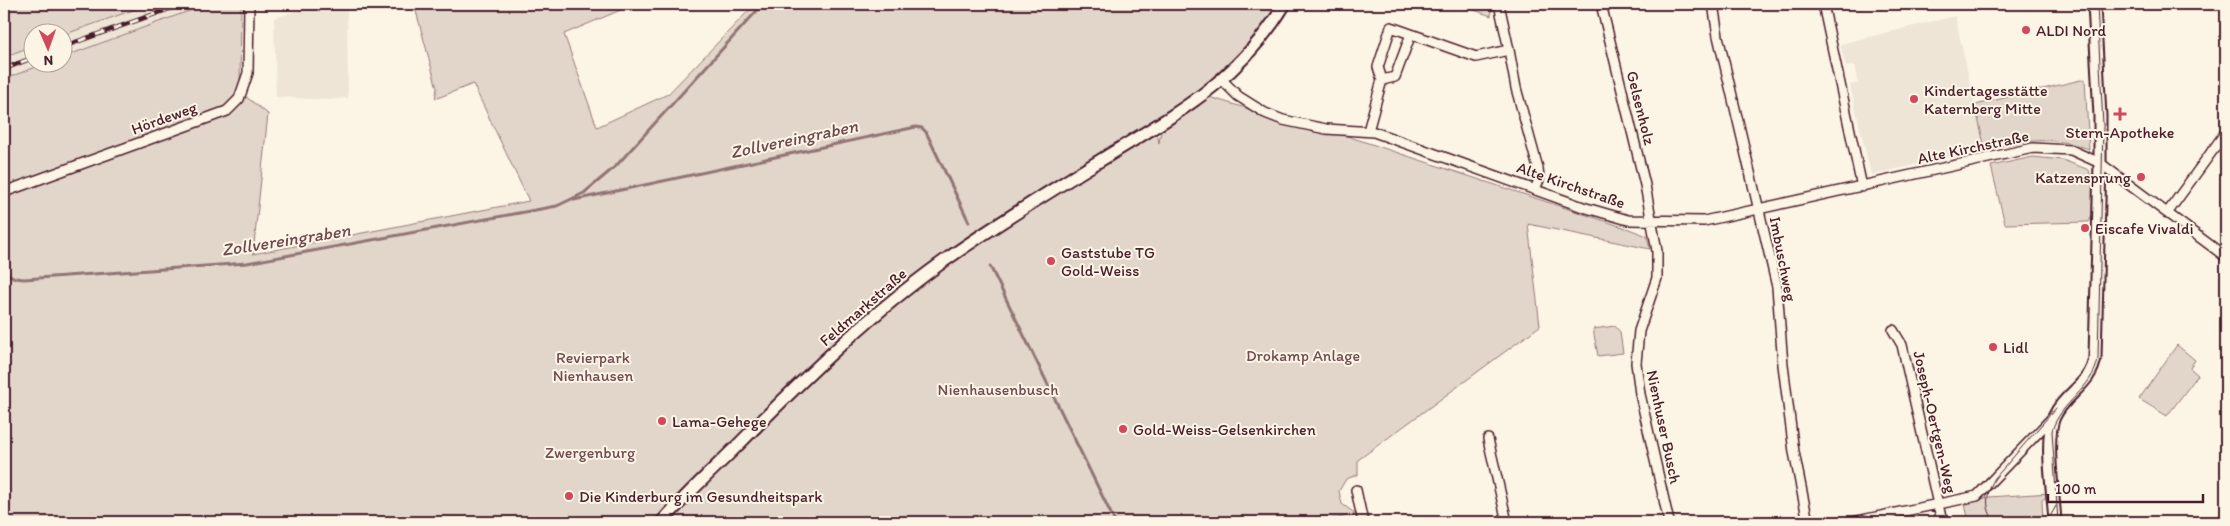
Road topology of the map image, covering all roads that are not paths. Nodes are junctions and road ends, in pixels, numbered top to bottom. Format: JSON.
{"nodes":[{"id":1,"x":249,"y":4,"type":"edge"},
{"id":2,"x":1285,"y":4,"type":"edge"},
{"id":3,"x":1499,"y":4,"type":"edge"},
{"id":4,"x":1600,"y":4,"type":"edge"},
{"id":5,"x":1713,"y":4,"type":"edge"},
{"id":6,"x":1823,"y":4,"type":"edge"},
{"id":7,"x":2094,"y":4,"type":"edge"},
{"id":8,"x":1410,"y":34,"type":"junction"},
{"id":9,"x":1509,"y":50,"type":"junction"},
{"id":10,"x":1222,"y":80,"type":"junction"},
{"id":11,"x":1382,"y":80,"type":"junction"},
{"id":12,"x":1368,"y":131,"type":"junction"},
{"id":13,"x":2226,"y":132,"type":"edge"},
{"id":14,"x":2100,"y":163,"type":"junction"},
{"id":15,"x":1862,"y":187,"type":"junction"},
{"id":16,"x":1535,"y":189,"type":"junction"},
{"id":17,"x":4,"y":192,"type":"edge"},
{"id":18,"x":1758,"y":210,"type":"junction"},
{"id":19,"x":2168,"y":212,"type":"junction"},
{"id":20,"x":1652,"y":221,"type":"junction"},
{"id":21,"x":2226,"y":257,"type":"edge"},
{"id":22,"x":1893,"y":330,"type":"dead end"},
{"id":23,"x":2054,"y":416,"type":"junction"},
{"id":24,"x":1488,"y":439,"type":"dead end"},
{"id":25,"x":1356,"y":490,"type":"dead end"},
{"id":26,"x":1939,"y":505,"type":"junction"},
{"id":27,"x":662,"y":522,"type":"edge"},
{"id":28,"x":1363,"y":522,"type":"edge"},
{"id":29,"x":1507,"y":522,"type":"edge"},
{"id":30,"x":1669,"y":522,"type":"edge"},
{"id":31,"x":1808,"y":522,"type":"edge"},
{"id":32,"x":1852,"y":522,"type":"edge"},
{"id":33,"x":1942,"y":522,"type":"edge"},
{"id":34,"x":2055,"y":522,"type":"edge"}],
"edges":[{"from":1,"to":17,"type":"street","name":"Hördeweg"},
{"from":2,"to":10,"type":"street","name":"Feldmarkstraße"},
{"from":3,"to":9,"type":"street"},
{"from":4,"to":20,"type":"street","name":"Gelsenholz"},
{"from":5,"to":18,"type":"street","name":"Imbuschweg"},
{"from":6,"to":15,"type":"street"},
{"from":7,"to":14,"type":"street"},
{"from":8,"to":9,"type":"street"},
{"from":8,"to":11,"type":"street"},
{"from":8,"to":11,"type":"street"},
{"from":9,"to":16,"type":"street"},
{"from":10,"to":12,"type":"street","name":"Alte Kirchstraße"},
{"from":10,"to":27,"type":"street","name":"Feldmarkstraße"},
{"from":11,"to":12,"type":"street"},
{"from":12,"to":16,"type":"street","name":"Alte Kirchstraße"},
{"from":13,"to":19,"type":"street"},
{"from":14,"to":15,"type":"street","name":"Alte Kirchstraße"},
{"from":14,"to":19,"type":"street","name":"Alte Kirchstraße"},
{"from":14,"to":23,"type":"street"},
{"from":15,"to":18,"type":"street","name":"Alte Kirchstraße"},
{"from":16,"to":20,"type":"street","name":"Alte Kirchstraße"},
{"from":18,"to":20,"type":"street","name":"Alte Kirchstraße"},
{"from":18,"to":31,"type":"street","name":"Imbuschweg"},
{"from":19,"to":21,"type":"street","name":"Alte Kirchstraße"},
{"from":20,"to":30,"type":"street","name":"Nienhuser Busch"},
{"from":22,"to":26,"type":"street","name":"Joseph-Oertgen-Weg"},
{"from":23,"to":26,"type":"street"},
{"from":23,"to":34,"type":"street"},
{"from":24,"to":29,"type":"street"},
{"from":25,"to":28,"type":"street"},
{"from":26,"to":32,"type":"street"},
{"from":26,"to":33,"type":"street","name":"Joseph-Oertgen-Weg"}]}
